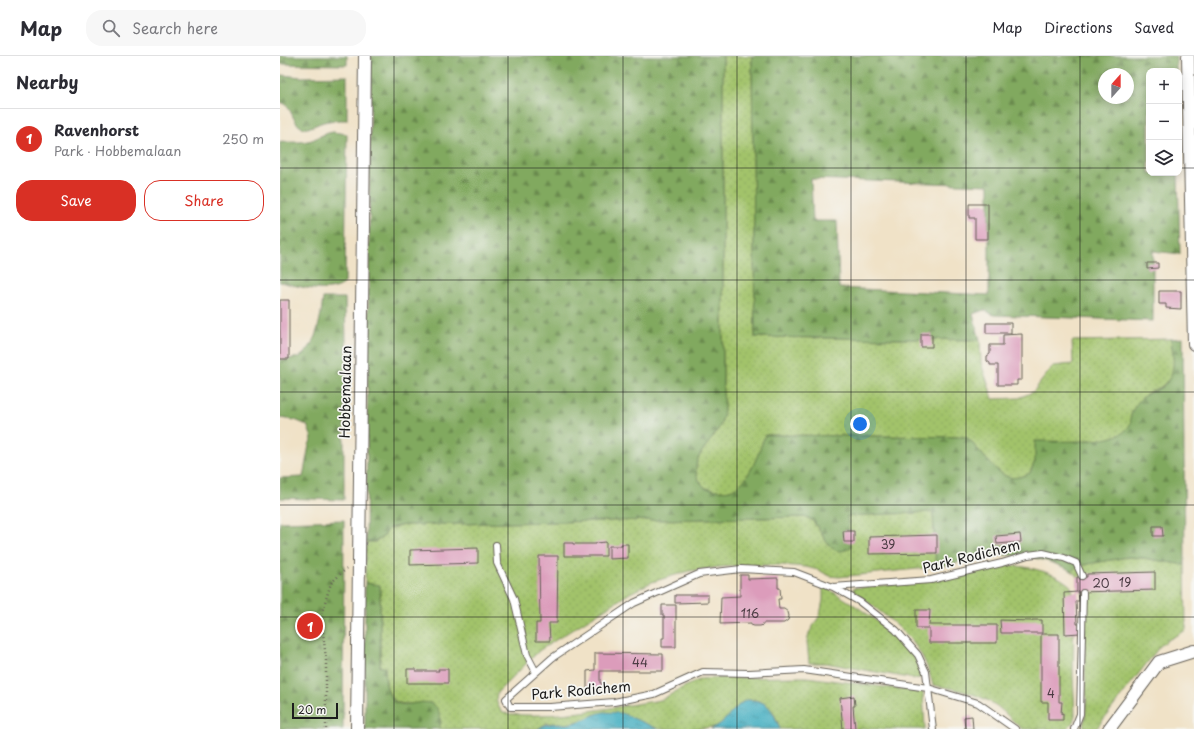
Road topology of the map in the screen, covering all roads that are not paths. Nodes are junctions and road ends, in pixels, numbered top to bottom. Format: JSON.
{"nodes":[{"id":1,"x":365,"y":56,"type":"edge"},
{"id":2,"x":1188,"y":56,"type":"edge"},
{"id":3,"x":1194,"y":344,"type":"edge"},
{"id":4,"x":496,"y":545,"type":"dead end"},
{"id":5,"x":1082,"y":576,"type":"dead end"},
{"id":6,"x":833,"y":587,"type":"junction"},
{"id":7,"x":1083,"y":593,"type":"dead end"},
{"id":8,"x":1194,"y":651,"type":"edge"},
{"id":9,"x":536,"y":672,"type":"junction"},
{"id":10,"x":928,"y":688,"type":"junction"},
{"id":11,"x":357,"y":729,"type":"edge"},
{"id":12,"x":933,"y":729,"type":"edge"},
{"id":13,"x":1015,"y":729,"type":"edge"},
{"id":14,"x":1074,"y":729,"type":"edge"},
{"id":15,"x":1109,"y":729,"type":"edge"}],
"edges":[{"from":1,"to":11,"type":"street","name":"Hobbemalaan"},
{"from":2,"to":3,"type":"street"},
{"from":4,"to":9,"type":"lane"},
{"from":5,"to":6,"type":"lane","name":"Park Rodichem"},
{"from":6,"to":9,"type":"lane","name":"Park Rodichem"},
{"from":6,"to":10,"type":"lane","name":"Park Rodichem"},
{"from":7,"to":14,"type":"lane"},
{"from":8,"to":15,"type":"street"},
{"from":9,"to":10,"type":"lane","name":"Park Rodichem"},
{"from":10,"to":12,"type":"lane","name":"Park Rodichem"},
{"from":10,"to":13,"type":"lane","name":"Park Rodichem"}]}
